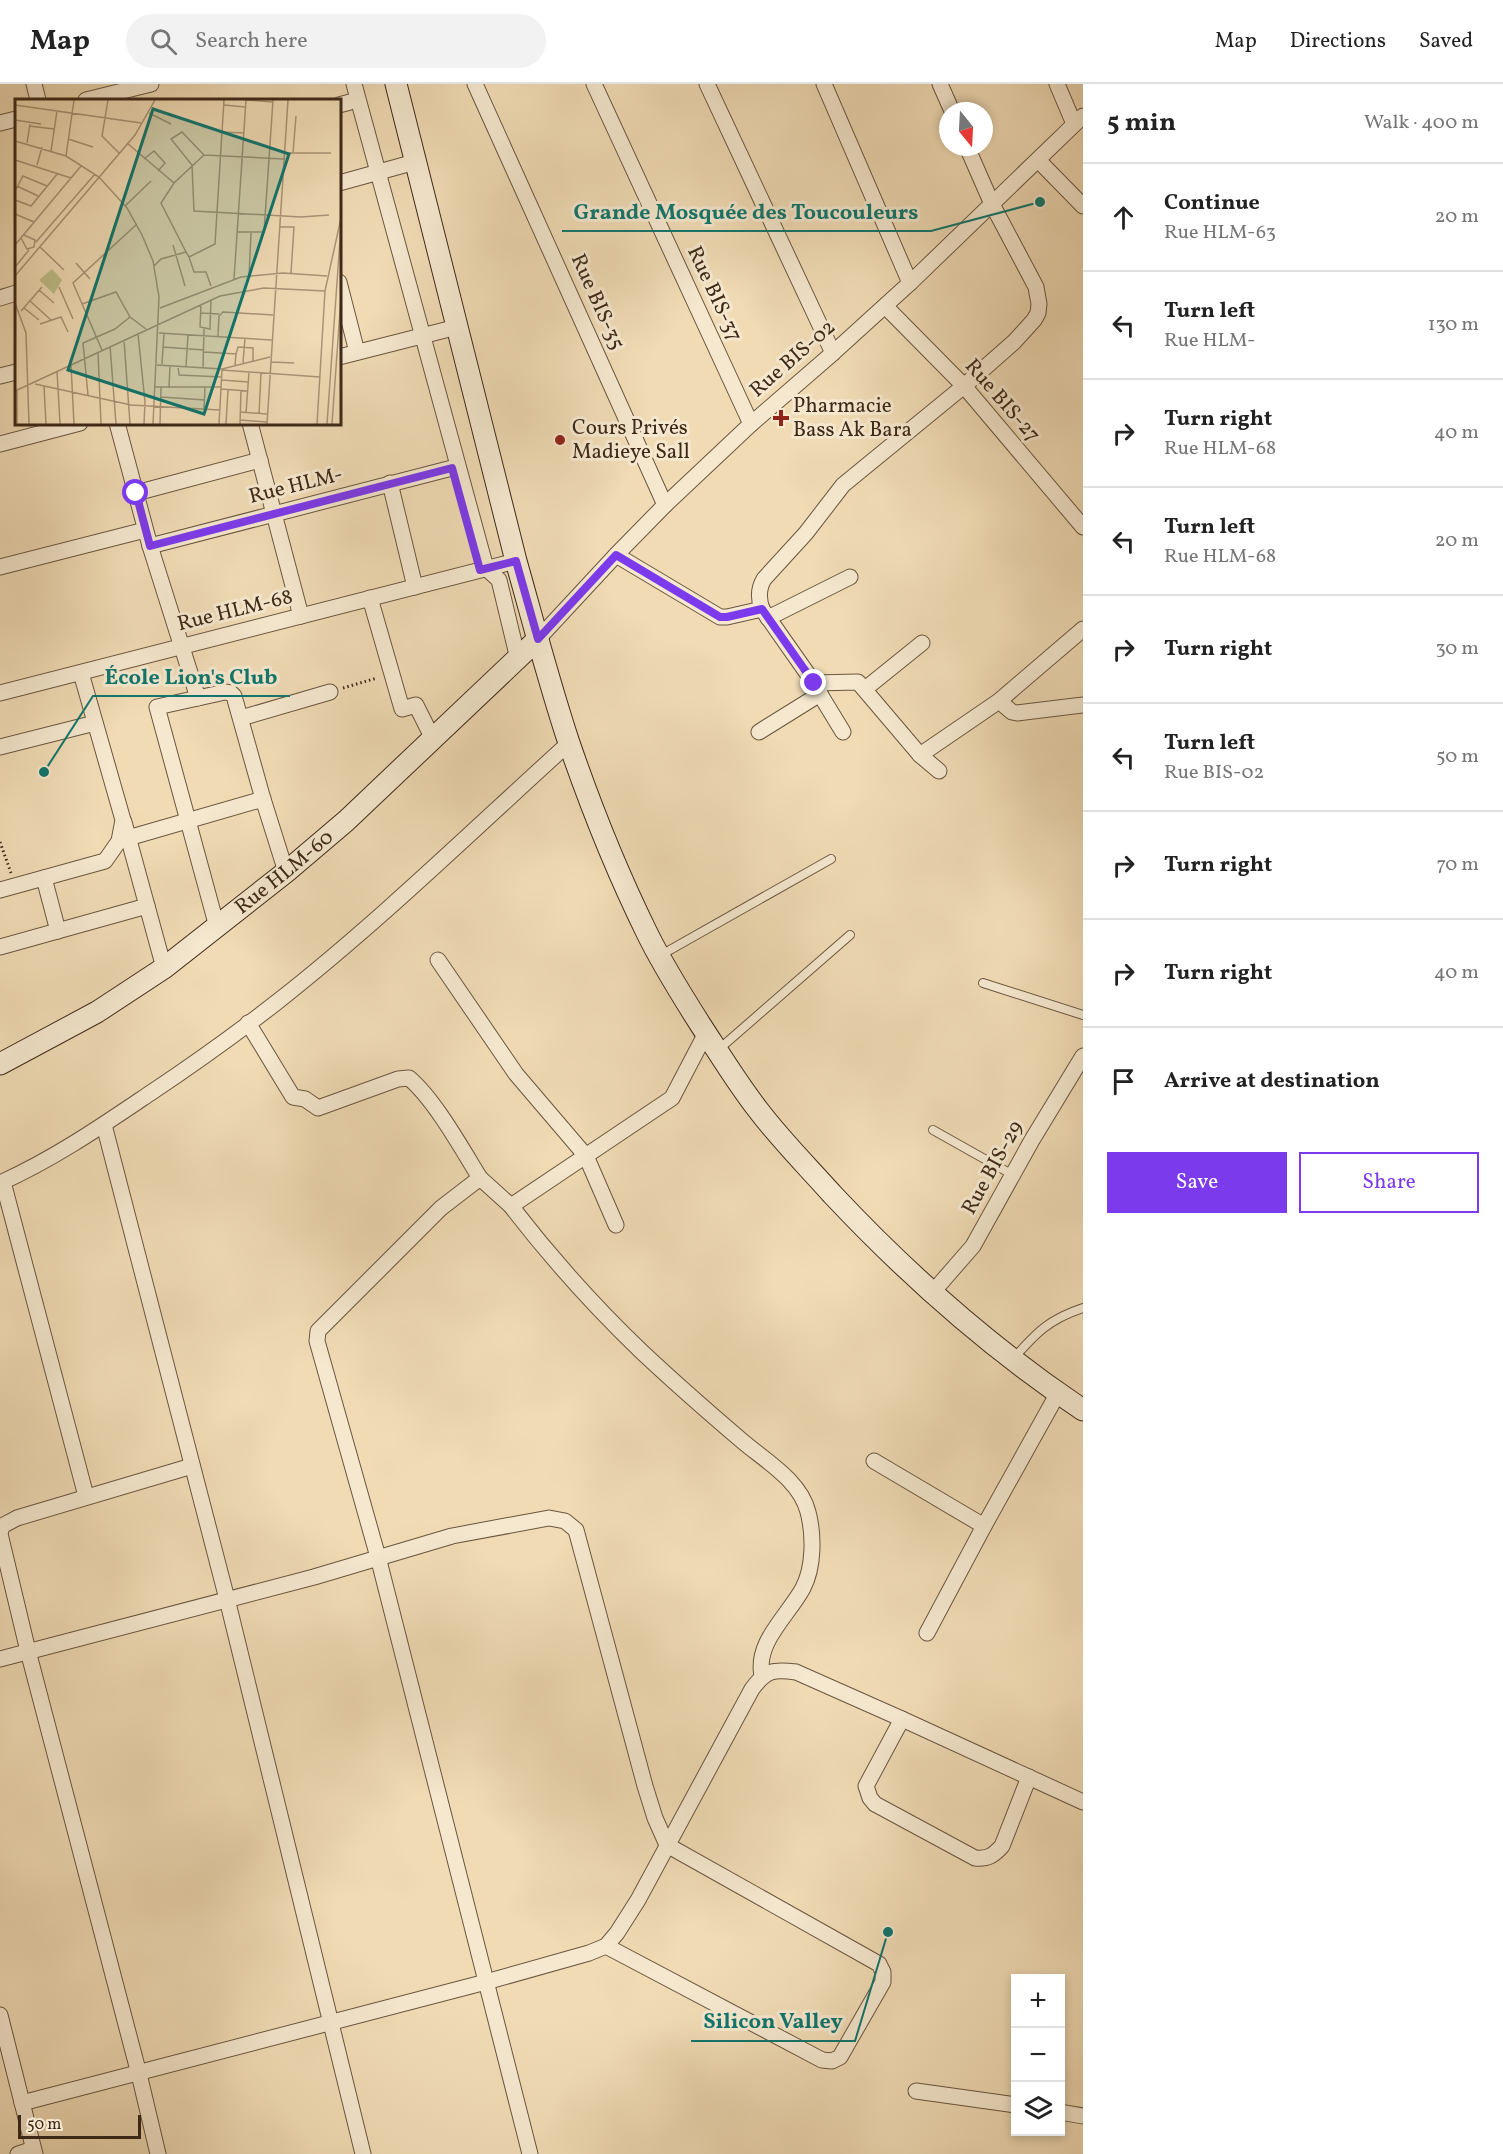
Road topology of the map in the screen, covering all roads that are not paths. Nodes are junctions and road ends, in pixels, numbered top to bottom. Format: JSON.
{"nodes":[{"id":1,"x":34,"y":84,"type":"edge"},
{"id":2,"x":150,"y":84,"type":"edge"},
{"id":3,"x":345,"y":84,"type":"edge"},
{"id":4,"x":354,"y":84,"type":"edge"},
{"id":5,"x":396,"y":84,"type":"edge"},
{"id":6,"x":475,"y":84,"type":"edge"},
{"id":7,"x":594,"y":84,"type":"edge"},
{"id":8,"x":707,"y":84,"type":"edge"},
{"id":9,"x":824,"y":84,"type":"edge"},
{"id":10,"x":940,"y":84,"type":"edge"},
{"id":11,"x":1057,"y":84,"type":"edge"},
{"id":12,"x":38,"y":99,"type":"edge"},
{"id":13,"x":90,"y":99,"type":"edge"},
{"id":14,"x":948,"y":102,"type":"edge"},
{"id":15,"x":345,"y":104,"type":"edge"},
{"id":16,"x":15,"y":119,"type":"edge"},
{"id":17,"x":1079,"y":120,"type":"edge"},
{"id":18,"x":0,"y":123,"type":"edge"},
{"id":19,"x":971,"y":156,"type":"edge"},
{"id":20,"x":1038,"y":160,"type":"junction"},
{"id":21,"x":415,"y":162,"type":"junction"},
{"id":22,"x":374,"y":173,"type":"junction"},
{"id":23,"x":340,"y":183,"type":"edge"},
{"id":24,"x":992,"y":204,"type":"junction"},
{"id":25,"x":1083,"y":206,"type":"edge"},
{"id":26,"x":910,"y":283,"type":"junction"},
{"id":27,"x":340,"y":286,"type":"edge"},
{"id":28,"x":15,"y":293,"type":"edge"},
{"id":29,"x":0,"y":298,"type":"edge"},
{"id":30,"x":885,"y":306,"type":"junction"},
{"id":31,"x":457,"y":327,"type":"junction"},
{"id":32,"x":421,"y":336,"type":"junction"},
{"id":33,"x":357,"y":352,"type":"junction"},
{"id":34,"x":833,"y":353,"type":"junction"},
{"id":35,"x":340,"y":357,"type":"edge"},
{"id":36,"x":15,"y":372,"type":"edge"},
{"id":37,"x":0,"y":376,"type":"edge"},
{"id":38,"x":964,"y":386,"type":"junction"},
{"id":39,"x":76,"y":424,"type":"edge"},
{"id":40,"x":117,"y":424,"type":"edge"},
{"id":41,"x":250,"y":424,"type":"edge"},
{"id":42,"x":751,"y":424,"type":"junction"},
{"id":43,"x":0,"y":444,"type":"edge"},
{"id":44,"x":260,"y":460,"type":"junction"},
{"id":45,"x":452,"y":468,"type":"junction"},
{"id":46,"x":390,"y":483,"type":"junction"},
{"id":47,"x":136,"y":493,"type":"junction"},
{"id":48,"x":666,"y":505,"type":"junction"},
{"id":49,"x":274,"y":513,"type":"junction"},
{"id":50,"x":1083,"y":528,"type":"edge"},
{"id":51,"x":145,"y":530,"type":"junction"},
{"id":52,"x":150,"y":546,"type":"junction"},
{"id":53,"x":616,"y":555,"type":"junction"},
{"id":54,"x":516,"y":561,"type":"junction"},
{"id":55,"x":0,"y":567,"type":"edge"},
{"id":56,"x":483,"y":569,"type":"junction"},
{"id":57,"x":850,"y":577,"type":"dead end"},
{"id":58,"x":415,"y":586,"type":"junction"},
{"id":59,"x":370,"y":598,"type":"junction"},
{"id":60,"x":765,"y":614,"type":"junction"},
{"id":61,"x":301,"y":616,"type":"junction"},
{"id":62,"x":1083,"y":629,"type":"edge"},
{"id":63,"x":538,"y":639,"type":"junction"},
{"id":64,"x":922,"y":643,"type":"dead end"},
{"id":65,"x":181,"y":647,"type":"junction"},
{"id":66,"x":518,"y":659,"type":"junction"},
{"id":67,"x":81,"y":673,"type":"junction"},
{"id":68,"x":817,"y":689,"type":"junction"},
{"id":69,"x":865,"y":689,"type":"junction"},
{"id":70,"x":330,"y":692,"type":"road end"},
{"id":71,"x":0,"y":693,"type":"edge"},
{"id":72,"x":198,"y":698,"type":"junction"},
{"id":73,"x":999,"y":701,"type":"junction"},
{"id":74,"x":1083,"y":705,"type":"edge"},
{"id":75,"x":241,"y":718,"type":"junction"},
{"id":76,"x":95,"y":723,"type":"junction"},
{"id":77,"x":759,"y":732,"type":"dead end"},
{"id":78,"x":843,"y":732,"type":"dead end"},
{"id":79,"x":433,"y":740,"type":"junction"},
{"id":80,"x":569,"y":742,"type":"junction"},
{"id":81,"x":0,"y":747,"type":"edge"},
{"id":82,"x":920,"y":755,"type":"junction"},
{"id":83,"x":939,"y":771,"type":"dead end"},
{"id":84,"x":263,"y":799,"type":"junction"},
{"id":85,"x":123,"y":819,"type":"junction"},
{"id":86,"x":189,"y":820,"type":"junction"},
{"id":87,"x":128,"y":838,"type":"junction"},
{"id":88,"x":831,"y":859,"type":"dead end"},
{"id":89,"x":286,"y":872,"type":"junction"},
{"id":90,"x":44,"y":878,"type":"junction"},
{"id":91,"x":7,"y":888,"type":"edge"},
{"id":92,"x":147,"y":906,"type":"junction"},
{"id":93,"x":217,"y":927,"type":"junction"},
{"id":94,"x":58,"y":931,"type":"junction"},
{"id":95,"x":850,"y":935,"type":"dead end"},
{"id":96,"x":0,"y":946,"type":"edge"},
{"id":97,"x":659,"y":956,"type":"junction"},
{"id":98,"x":438,"y":960,"type":"dead end"},
{"id":99,"x":165,"y":968,"type":"junction"},
{"id":100,"x":983,"y":983,"type":"dead end"},
{"id":101,"x":1083,"y":1015,"type":"edge"},
{"id":102,"x":248,"y":1023,"type":"junction"},
{"id":103,"x":712,"y":1042,"type":"junction"},
{"id":104,"x":1083,"y":1056,"type":"edge"},
{"id":105,"x":0,"y":1065,"type":"edge"},
{"id":106,"x":104,"y":1125,"type":"junction"},
{"id":107,"x":933,"y":1130,"type":"dead end"},
{"id":108,"x":586,"y":1156,"type":"junction"},
{"id":109,"x":1013,"y":1175,"type":"junction"},
{"id":110,"x":480,"y":1178,"type":"junction"},
{"id":111,"x":2,"y":1183,"type":"edge"},
{"id":112,"x":511,"y":1206,"type":"junction"},
{"id":113,"x":616,"y":1225,"type":"dead end"},
{"id":114,"x":932,"y":1293,"type":"junction"},
{"id":115,"x":1083,"y":1308,"type":"edge"},
{"id":116,"x":1011,"y":1360,"type":"junction"},
{"id":117,"x":1058,"y":1393,"type":"junction"},
{"id":118,"x":1083,"y":1410,"type":"edge"},
{"id":119,"x":874,"y":1461,"type":"dead end"},
{"id":120,"x":192,"y":1466,"type":"junction"},
{"id":121,"x":86,"y":1496,"type":"junction"},
{"id":122,"x":984,"y":1526,"type":"junction"},
{"id":123,"x":378,"y":1557,"type":"junction"},
{"id":124,"x":227,"y":1599,"type":"junction"},
{"id":125,"x":927,"y":1633,"type":"dead end"},
{"id":126,"x":28,"y":1652,"type":"junction"},
{"id":127,"x":0,"y":1659,"type":"edge"},
{"id":128,"x":762,"y":1676,"type":"junction"},
{"id":129,"x":902,"y":1719,"type":"junction"},
{"id":130,"x":1029,"y":1777,"type":"junction"},
{"id":131,"x":1083,"y":1802,"type":"edge"},
{"id":132,"x":667,"y":1845,"type":"junction"},
{"id":133,"x":606,"y":1946,"type":"junction"},
{"id":134,"x":486,"y":1982,"type":"junction"},
{"id":135,"x":0,"y":2015,"type":"edge"},
{"id":136,"x":330,"y":2021,"type":"junction"},
{"id":137,"x":139,"y":2074,"type":"junction"},
{"id":138,"x":916,"y":2091,"type":"dead end"},
{"id":139,"x":22,"y":2103,"type":"junction"},
{"id":140,"x":1011,"y":2104,"type":"edge"},
{"id":141,"x":1065,"y":2113,"type":"edge"},
{"id":142,"x":1083,"y":2116,"type":"edge"},
{"id":143,"x":34,"y":2151,"type":"edge"},
{"id":144,"x":18,"y":2154,"type":"edge"},
{"id":145,"x":158,"y":2154,"type":"edge"},
{"id":146,"x":363,"y":2154,"type":"edge"},
{"id":147,"x":530,"y":2154,"type":"edge"}],
"edges":[{"from":1,"to":12,"type":"street"},
{"from":2,"to":13,"type":"street"},
{"from":3,"to":15,"type":"street"},
{"from":4,"to":22,"type":"street"},
{"from":5,"to":21,"type":"street"},
{"from":6,"to":48,"type":"street","name":"Rue BIS-35"},
{"from":7,"to":42,"type":"street","name":"Rue BIS-37"},
{"from":8,"to":34,"type":"street"},
{"from":9,"to":26,"type":"street"},
{"from":10,"to":14,"type":"street"},
{"from":11,"to":17,"type":"street"},
{"from":15,"to":22,"type":"street"},
{"from":16,"to":18,"type":"street"},
{"from":17,"to":20,"type":"street","name":"Rue BIS-02"},
{"from":19,"to":24,"type":"street"},
{"from":20,"to":24,"type":"street","name":"Rue BIS-02"},
{"from":20,"to":25,"type":"street"},
{"from":21,"to":22,"type":"street"},
{"from":21,"to":31,"type":"street"},
{"from":22,"to":23,"type":"street"},
{"from":22,"to":32,"type":"street"},
{"from":24,"to":26,"type":"street","name":"Rue BIS-02"},
{"from":24,"to":38,"type":"street"},
{"from":26,"to":30,"type":"street","name":"Rue BIS-02"},
{"from":27,"to":33,"type":"street"},
{"from":28,"to":29,"type":"street"},
{"from":30,"to":34,"type":"street","name":"Rue BIS-02"},
{"from":30,"to":38,"type":"street","name":"Rue BIS-27"},
{"from":31,"to":32,"type":"street"},
{"from":31,"to":54,"type":"street"},
{"from":32,"to":33,"type":"street"},
{"from":32,"to":45,"type":"street"},
{"from":32,"to":56,"type":"street"},
{"from":33,"to":35,"type":"street"},
{"from":34,"to":42,"type":"street","name":"Rue BIS-02"},
{"from":36,"to":37,"type":"street"},
{"from":38,"to":50,"type":"street","name":"Rue BIS-27"},
{"from":38,"to":60,"type":"street"},
{"from":39,"to":43,"type":"street"},
{"from":40,"to":47,"type":"street"},
{"from":41,"to":44,"type":"street"},
{"from":42,"to":48,"type":"street","name":"Rue BIS-02"},
{"from":44,"to":47,"type":"street"},
{"from":44,"to":49,"type":"street"},
{"from":45,"to":46,"type":"street","name":"Rue HLM-"},
{"from":45,"to":56,"type":"street"},
{"from":46,"to":49,"type":"street","name":"Rue HLM-"},
{"from":46,"to":58,"type":"street"},
{"from":47,"to":51,"type":"street"},
{"from":48,"to":53,"type":"street","name":"Rue BIS-02"},
{"from":49,"to":52,"type":"street","name":"Rue HLM-"},
{"from":49,"to":61,"type":"street"},
{"from":51,"to":52,"type":"street"},
{"from":51,"to":55,"type":"street"},
{"from":52,"to":65,"type":"street"},
{"from":53,"to":60,"type":"street"},
{"from":53,"to":63,"type":"street","name":"Rue BIS-02"},
{"from":54,"to":56,"type":"street","name":"Rue HLM-68"},
{"from":54,"to":63,"type":"street"},
{"from":56,"to":58,"type":"street","name":"Rue HLM-68"},
{"from":56,"to":66,"type":"street"},
{"from":57,"to":60,"type":"street"},
{"from":58,"to":59,"type":"street","name":"Rue HLM-68"},
{"from":59,"to":61,"type":"street","name":"Rue HLM-68"},
{"from":59,"to":79,"type":"street"},
{"from":60,"to":68,"type":"street"},
{"from":61,"to":65,"type":"street","name":"Rue HLM-68"},
{"from":62,"to":73,"type":"street"},
{"from":63,"to":66,"type":"street","name":"Rue HLM-60"},
{"from":63,"to":80,"type":"street"},
{"from":64,"to":69,"type":"street"},
{"from":65,"to":67,"type":"street","name":"Rue HLM-68"},
{"from":65,"to":72,"type":"street"},
{"from":66,"to":79,"type":"street","name":"Rue HLM-60"},
{"from":67,"to":71,"type":"street","name":"Rue HLM-68"},
{"from":67,"to":76,"type":"street"},
{"from":68,"to":69,"type":"street"},
{"from":68,"to":77,"type":"street"},
{"from":68,"to":78,"type":"street"},
{"from":69,"to":82,"type":"street"},
{"from":70,"to":75,"type":"street"},
{"from":72,"to":75,"type":"street"},
{"from":72,"to":86,"type":"street"},
{"from":73,"to":74,"type":"street"},
{"from":73,"to":82,"type":"street"},
{"from":75,"to":84,"type":"street"},
{"from":76,"to":81,"type":"street"},
{"from":76,"to":85,"type":"street"},
{"from":79,"to":89,"type":"street","name":"Rue HLM-60"},
{"from":80,"to":97,"type":"street"},
{"from":80,"to":102,"type":"street"},
{"from":82,"to":83,"type":"street"},
{"from":84,"to":86,"type":"street"},
{"from":84,"to":89,"type":"street"},
{"from":85,"to":87,"type":"street"},
{"from":85,"to":90,"type":"street"},
{"from":86,"to":87,"type":"street"},
{"from":86,"to":93,"type":"street"},
{"from":87,"to":92,"type":"street"},
{"from":88,"to":97,"type":"lane"},
{"from":89,"to":93,"type":"street","name":"Rue HLM-60"},
{"from":90,"to":91,"type":"street"},
{"from":90,"to":94,"type":"street"},
{"from":92,"to":94,"type":"street"},
{"from":92,"to":99,"type":"street"},
{"from":93,"to":99,"type":"street","name":"Rue HLM-60"},
{"from":94,"to":96,"type":"street"},
{"from":95,"to":103,"type":"lane"},
{"from":97,"to":103,"type":"street"},
{"from":98,"to":108,"type":"street"},
{"from":99,"to":105,"type":"street","name":"Rue HLM-60"},
{"from":100,"to":101,"type":"lane"},
{"from":102,"to":106,"type":"street"},
{"from":102,"to":110,"type":"street"},
{"from":103,"to":108,"type":"street"},
{"from":103,"to":114,"type":"street"},
{"from":104,"to":109,"type":"street","name":"Rue BIS-29"},
{"from":106,"to":111,"type":"street"},
{"from":106,"to":120,"type":"street"},
{"from":107,"to":109,"type":"lane"},
{"from":108,"to":112,"type":"street"},
{"from":108,"to":113,"type":"street"},
{"from":109,"to":114,"type":"street","name":"Rue BIS-29"},
{"from":110,"to":112,"type":"street"},
{"from":110,"to":123,"type":"street"},
{"from":111,"to":121,"type":"street"},
{"from":112,"to":128,"type":"street"},
{"from":114,"to":116,"type":"street"},
{"from":115,"to":116,"type":"lane"},
{"from":116,"to":117,"type":"street"},
{"from":117,"to":118,"type":"street"},
{"from":117,"to":122,"type":"street"},
{"from":119,"to":122,"type":"street"},
{"from":120,"to":121,"type":"street"},
{"from":120,"to":124,"type":"street"},
{"from":121,"to":126,"type":"street"},
{"from":122,"to":125,"type":"street"},
{"from":123,"to":124,"type":"street"},
{"from":123,"to":132,"type":"street"},
{"from":123,"to":134,"type":"street"},
{"from":124,"to":126,"type":"street"},
{"from":124,"to":136,"type":"street"},
{"from":126,"to":127,"type":"street"},
{"from":126,"to":137,"type":"street"},
{"from":128,"to":129,"type":"street"},
{"from":128,"to":132,"type":"street"},
{"from":129,"to":130,"type":"street"},
{"from":129,"to":130,"type":"street"},
{"from":130,"to":131,"type":"street"},
{"from":132,"to":133,"type":"street"},
{"from":132,"to":133,"type":"street"},
{"from":133,"to":134,"type":"street"},
{"from":134,"to":136,"type":"street"},
{"from":134,"to":147,"type":"street"},
{"from":135,"to":139,"type":"street"},
{"from":136,"to":137,"type":"street"},
{"from":136,"to":146,"type":"street"},
{"from":137,"to":139,"type":"street"},
{"from":137,"to":145,"type":"street"},
{"from":138,"to":140,"type":"street"},
{"from":139,"to":143,"type":"street"},
{"from":141,"to":142,"type":"street"},
{"from":143,"to":144,"type":"street"}]}
